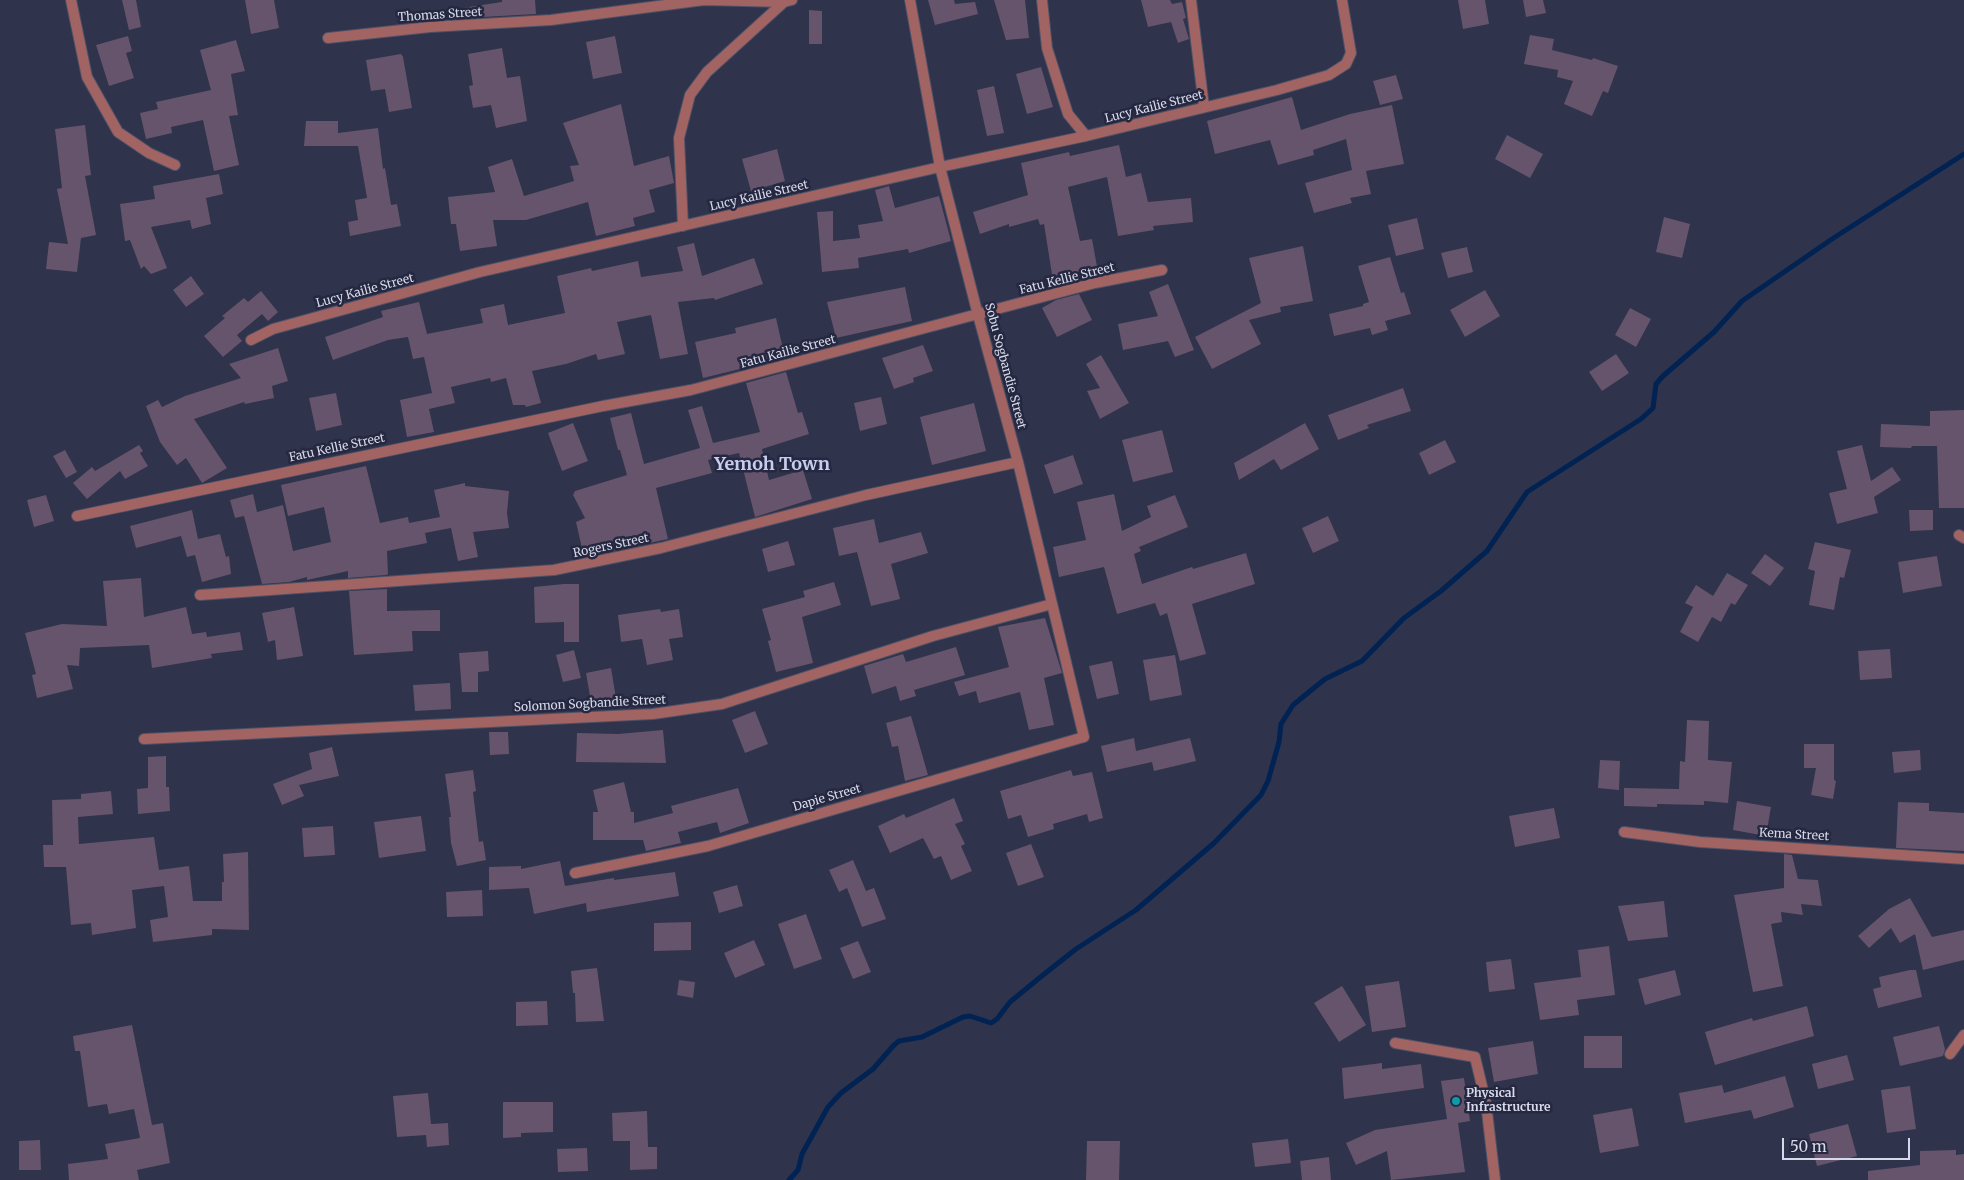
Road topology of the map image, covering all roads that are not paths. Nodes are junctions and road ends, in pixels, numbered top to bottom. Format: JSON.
{"nodes":[{"id":1,"x":71,"y":0,"type":"edge"},
{"id":2,"x":910,"y":0,"type":"edge"},
{"id":3,"x":1042,"y":0,"type":"edge"},
{"id":4,"x":1190,"y":0,"type":"edge"},
{"id":5,"x":1342,"y":0,"type":"edge"},
{"id":6,"x":788,"y":1,"type":"edge"},
{"id":7,"x":328,"y":38,"type":"dead end"},
{"id":8,"x":1204,"y":108,"type":"junction"},
{"id":9,"x":1086,"y":136,"type":"junction"},
{"id":10,"x":175,"y":165,"type":"dead end"},
{"id":11,"x":940,"y":167,"type":"junction"},
{"id":12,"x":683,"y":226,"type":"junction"},
{"id":13,"x":1162,"y":270,"type":"dead end"},
{"id":14,"x":978,"y":315,"type":"junction"},
{"id":15,"x":251,"y":340,"type":"dead end"},
{"id":16,"x":603,"y":406,"type":"joint"},
{"id":17,"x":1018,"y":462,"type":"junction"},
{"id":18,"x":77,"y":516,"type":"dead end"},
{"id":19,"x":200,"y":595,"type":"dead end"},
{"id":20,"x":1052,"y":604,"type":"junction"},
{"id":21,"x":1084,"y":737,"type":"joint"},
{"id":22,"x":144,"y":739,"type":"dead end"},
{"id":23,"x":1624,"y":832,"type":"dead end"},
{"id":24,"x":1964,"y":859,"type":"edge"},
{"id":25,"x":574,"y":873,"type":"dead end"},
{"id":26,"x":1964,"y":1035,"type":"edge"},
{"id":27,"x":1395,"y":1043,"type":"dead end"},
{"id":28,"x":1950,"y":1054,"type":"dead end"},
{"id":29,"x":1495,"y":1180,"type":"edge"}],
"edges":[{"from":1,"to":10,"type":"street"},
{"from":2,"to":11,"type":"street","name":"Sobu Sogbandie Street"},
{"from":3,"to":9,"type":"street"},
{"from":4,"to":8,"type":"street"},
{"from":5,"to":8,"type":"street","name":"Lucy Kailie Street"},
{"from":6,"to":7,"type":"street","name":"Thomas Street"},
{"from":6,"to":12,"type":"street"},
{"from":8,"to":9,"type":"street","name":"Lucy Kailie Street"},
{"from":9,"to":11,"type":"street","name":"Lucy Kailie Street"},
{"from":11,"to":12,"type":"street","name":"Lucy Kailie Street"},
{"from":11,"to":14,"type":"street","name":"Sobu Sogbandie Street"},
{"from":12,"to":15,"type":"street","name":"Lucy Kailie Street"},
{"from":13,"to":14,"type":"street","name":"Fatu Kellie Street"},
{"from":14,"to":16,"type":"street","name":"Fatu Kailie Street"},
{"from":14,"to":17,"type":"street","name":"Sobu Sogbandie Street"},
{"from":16,"to":18,"type":"street","name":"Fatu Kellie Street"},
{"from":17,"to":19,"type":"street","name":"Rogers Street"},
{"from":17,"to":20,"type":"street","name":"Sobu Sogbandie Street"},
{"from":20,"to":21,"type":"street","name":"Sobu Sogbandie Street"},
{"from":20,"to":22,"type":"street","name":"Solomon Sogbandie Street"},
{"from":21,"to":25,"type":"street","name":"Dapie Street"},
{"from":23,"to":24,"type":"street","name":"Kema Street"},
{"from":26,"to":28,"type":"street"},
{"from":27,"to":29,"type":"street"}]}
